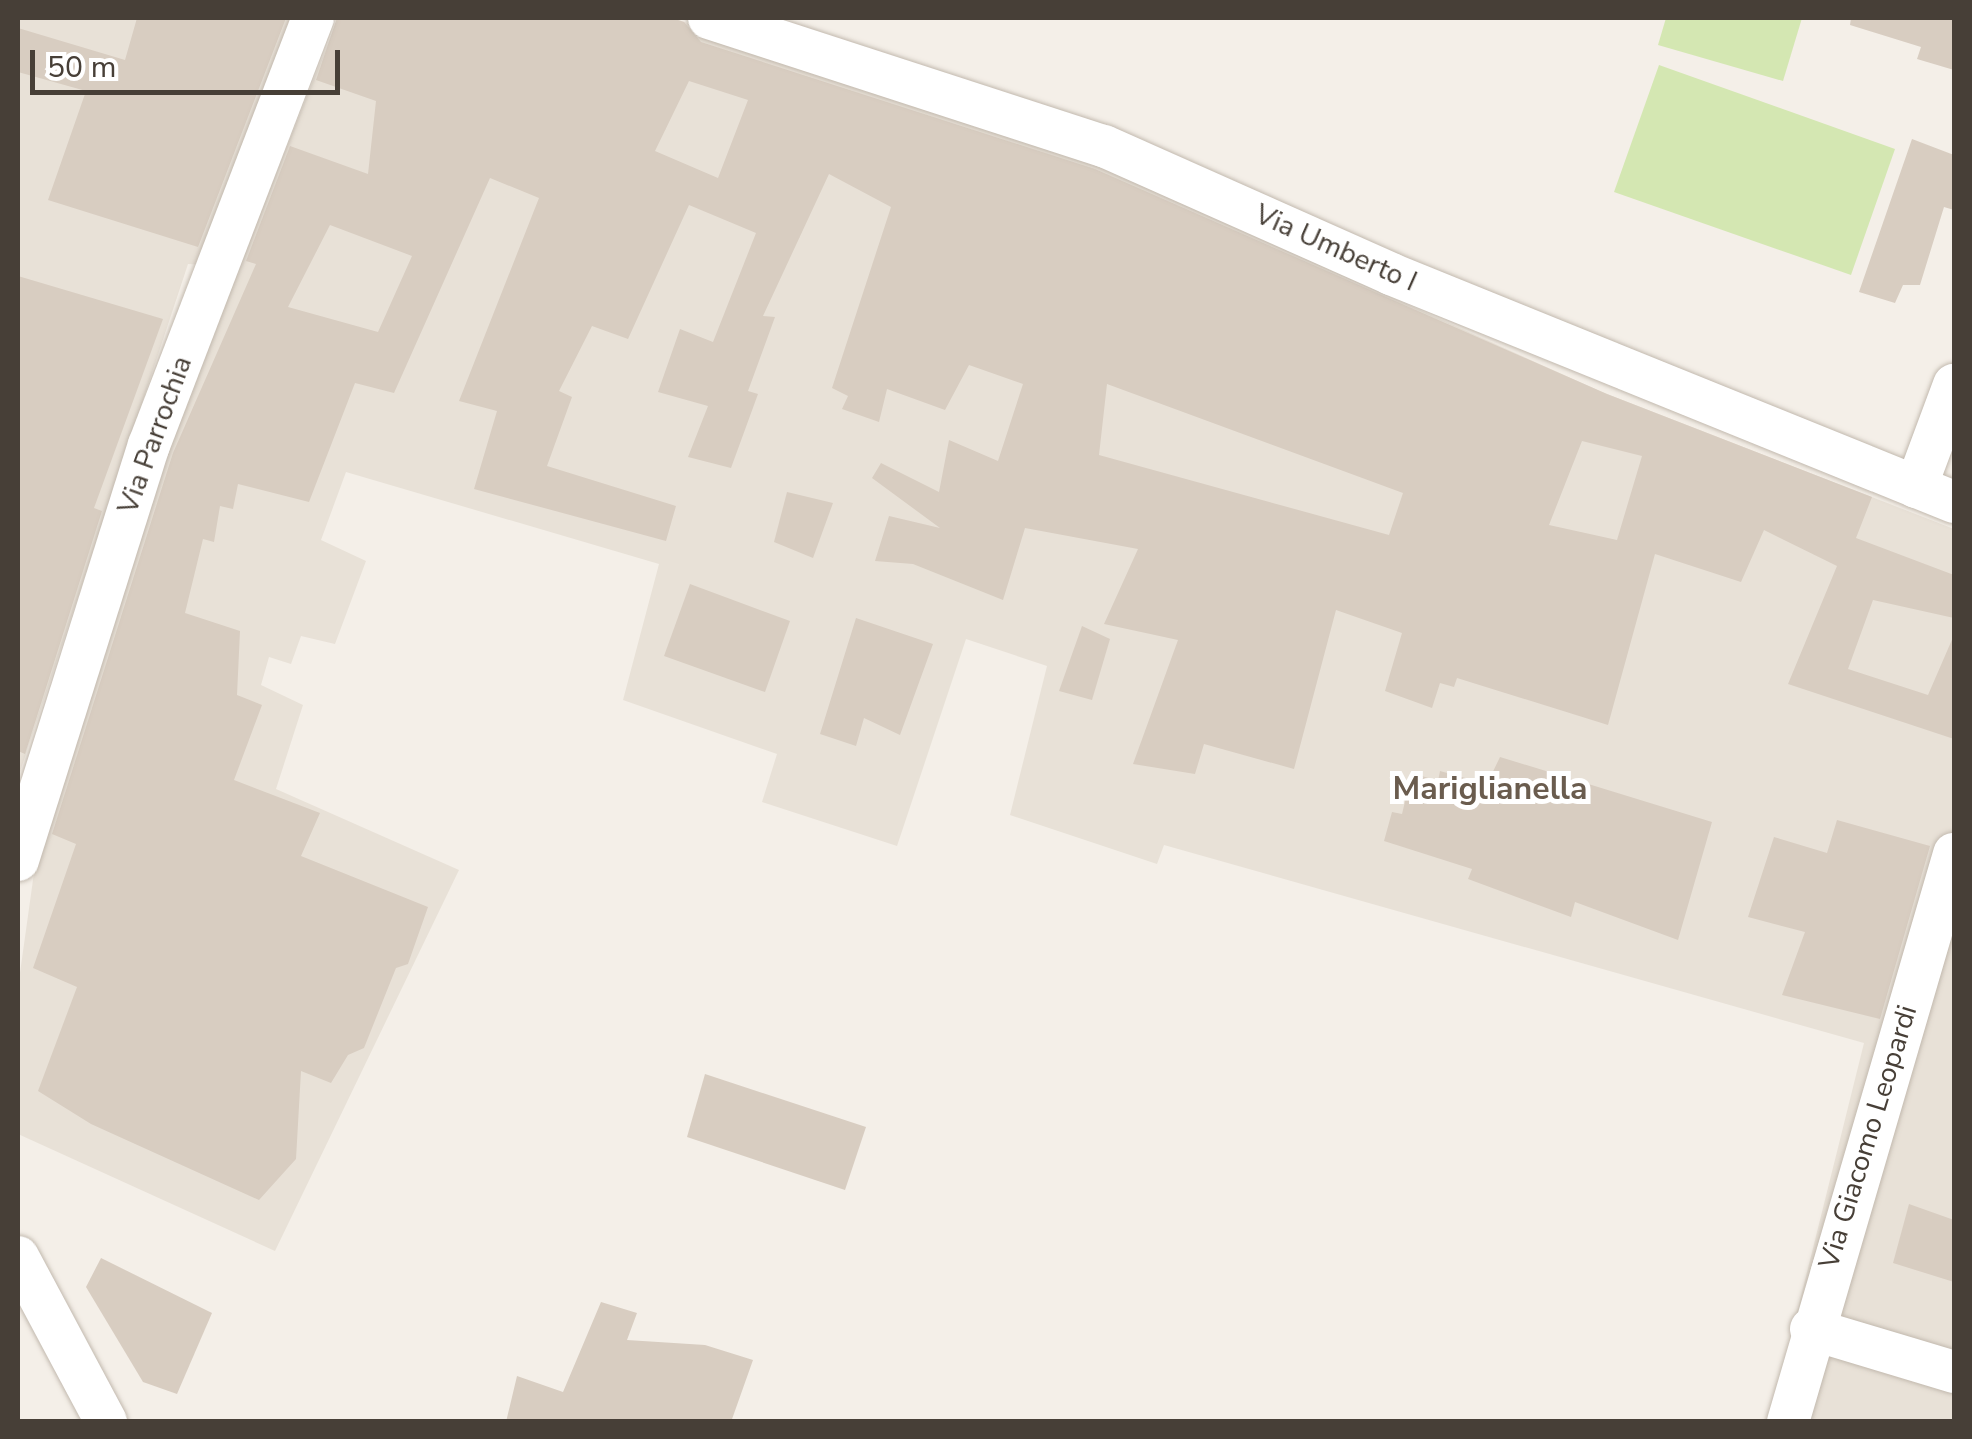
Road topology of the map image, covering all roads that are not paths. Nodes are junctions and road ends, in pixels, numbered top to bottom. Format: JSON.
{"nodes":[{"id":1,"x":313,"y":18,"type":"edge"},
{"id":2,"x":709,"y":18,"type":"edge"},
{"id":3,"x":1954,"y":386,"type":"edge"},
{"id":4,"x":1935,"y":494,"type":"edge"},
{"id":5,"x":1954,"y":854,"type":"edge"},
{"id":6,"x":18,"y":860,"type":"edge"},
{"id":7,"x":18,"y":1258,"type":"edge"},
{"id":8,"x":1811,"y":1328,"type":"junction"},
{"id":9,"x":1954,"y":1372,"type":"edge"},
{"id":10,"x":106,"y":1422,"type":"edge"},
{"id":11,"x":1788,"y":1422,"type":"edge"}],
"edges":[{"from":1,"to":6,"type":"street","name":"Via Parrochia"},
{"from":2,"to":4,"type":"street","name":"Via Umberto I"},
{"from":3,"to":4,"type":"street"},
{"from":5,"to":8,"type":"street","name":"Via Giacomo Leopardi"},
{"from":7,"to":10,"type":"street"},
{"from":8,"to":9,"type":"street"},
{"from":8,"to":11,"type":"street","name":"Via Giacomo Leopardi"}]}
